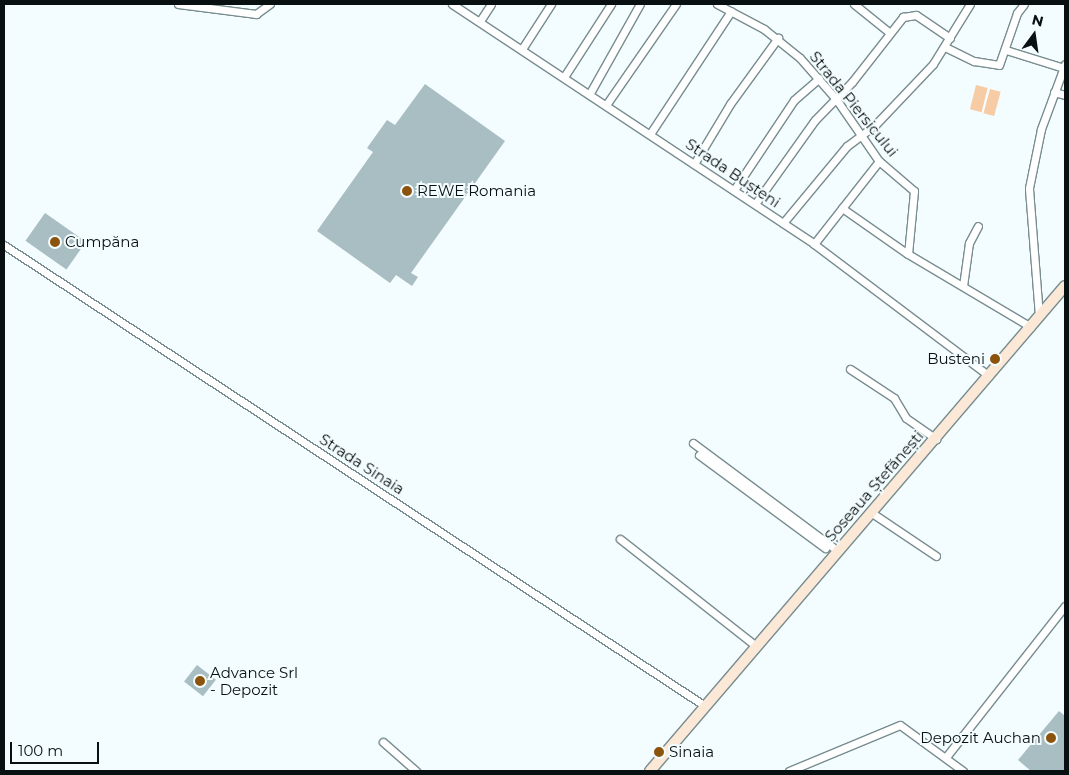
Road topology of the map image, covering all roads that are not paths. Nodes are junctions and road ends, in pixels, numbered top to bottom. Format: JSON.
{"nodes":[{"id":1,"x":178,"y":4,"type":"edge"},
{"id":2,"x":270,"y":4,"type":"edge"},
{"id":3,"x":452,"y":4,"type":"edge"},
{"id":4,"x":490,"y":4,"type":"edge"},
{"id":5,"x":552,"y":4,"type":"edge"},
{"id":6,"x":611,"y":4,"type":"edge"},
{"id":7,"x":640,"y":4,"type":"edge"},
{"id":8,"x":676,"y":4,"type":"edge"},
{"id":9,"x":717,"y":4,"type":"edge"},
{"id":10,"x":854,"y":4,"type":"edge"},
{"id":11,"x":959,"y":4,"type":"edge"},
{"id":12,"x":1024,"y":4,"type":"edge"},
{"id":13,"x":212,"y":6,"type":"edge"},
{"id":14,"x":969,"y":6,"type":"edge"},
{"id":15,"x":731,"y":11,"type":"junction"},
{"id":16,"x":480,"y":21,"type":"junction"},
{"id":17,"x":890,"y":33,"type":"junction"},
{"id":18,"x":778,"y":38,"type":"junction"},
{"id":19,"x":950,"y":38,"type":"junction"},
{"id":20,"x":945,"y":47,"type":"junction"},
{"id":21,"x":522,"y":49,"type":"junction"},
{"id":22,"x":1006,"y":50,"type":"junction"},
{"id":23,"x":1065,"y":66,"type":"edge"},
{"id":24,"x":564,"y":77,"type":"junction"},
{"id":25,"x":819,"y":78,"type":"junction"},
{"id":26,"x":1054,"y":92,"type":"junction"},
{"id":27,"x":590,"y":94,"type":"junction"},
{"id":28,"x":1065,"y":95,"type":"edge"},
{"id":29,"x":836,"y":98,"type":"junction"},
{"id":30,"x":606,"y":104,"type":"junction"},
{"id":31,"x":650,"y":134,"type":"junction"},
{"id":32,"x":859,"y":134,"type":"junction"},
{"id":33,"x":878,"y":161,"type":"junction"},
{"id":34,"x":694,"y":164,"type":"junction"},
{"id":35,"x":734,"y":190,"type":"junction"},
{"id":36,"x":754,"y":204,"type":"junction"},
{"id":37,"x":842,"y":208,"type":"junction"},
{"id":38,"x":783,"y":223,"type":"junction"},
{"id":39,"x":978,"y":226,"type":"dead end"},
{"id":40,"x":814,"y":244,"type":"junction"},
{"id":41,"x":4,"y":245,"type":"edge"},
{"id":42,"x":908,"y":254,"type":"junction"},
{"id":43,"x":963,"y":286,"type":"junction"},
{"id":44,"x":1065,"y":286,"type":"edge"},
{"id":45,"x":1039,"y":316,"type":"junction"},
{"id":46,"x":1031,"y":327,"type":"junction"},
{"id":47,"x":850,"y":369,"type":"dead end"},
{"id":48,"x":989,"y":376,"type":"junction"},
{"id":49,"x":936,"y":439,"type":"junction"},
{"id":50,"x":693,"y":443,"type":"dead end"},
{"id":51,"x":698,"y":455,"type":"dead end"},
{"id":52,"x":872,"y":513,"type":"junction"},
{"id":53,"x":620,"y":539,"type":"dead end"},
{"id":54,"x":836,"y":553,"type":"junction"},
{"id":55,"x":936,"y":556,"type":"dead end"},
{"id":56,"x":1065,"y":606,"type":"edge"},
{"id":57,"x":757,"y":647,"type":"junction"},
{"id":58,"x":706,"y":706,"type":"junction"},
{"id":59,"x":383,"y":742,"type":"dead end"},
{"id":60,"x":946,"y":758,"type":"junction"},
{"id":61,"x":416,"y":771,"type":"edge"},
{"id":62,"x":650,"y":771,"type":"edge"},
{"id":63,"x":789,"y":771,"type":"edge"},
{"id":64,"x":962,"y":771,"type":"edge"}],
"edges":[{"from":1,"to":13,"type":"street"},
{"from":2,"to":13,"type":"street"},
{"from":3,"to":16,"type":"street","name":"Strada Bușteni"},
{"from":4,"to":16,"type":"street"},
{"from":5,"to":21,"type":"street"},
{"from":6,"to":24,"type":"street"},
{"from":7,"to":27,"type":"street"},
{"from":8,"to":30,"type":"street"},
{"from":9,"to":15,"type":"street","name":"Strada Piersicului"},
{"from":10,"to":17,"type":"street"},
{"from":11,"to":14,"type":"street"},
{"from":12,"to":22,"type":"street"},
{"from":14,"to":19,"type":"street"},
{"from":15,"to":18,"type":"street","name":"Strada Piersicului"},
{"from":15,"to":31,"type":"street"},
{"from":16,"to":21,"type":"street","name":"Strada Bușteni"},
{"from":17,"to":19,"type":"street"},
{"from":17,"to":29,"type":"street"},
{"from":18,"to":25,"type":"street","name":"Strada Piersicului"},
{"from":18,"to":34,"type":"street"},
{"from":19,"to":20,"type":"street"},
{"from":20,"to":22,"type":"street"},
{"from":20,"to":32,"type":"street"},
{"from":21,"to":24,"type":"street","name":"Strada Bușteni"},
{"from":22,"to":23,"type":"street"},
{"from":23,"to":26,"type":"street"},
{"from":24,"to":27,"type":"street","name":"Strada Bușteni"},
{"from":25,"to":29,"type":"street","name":"Strada Piersicului"},
{"from":25,"to":35,"type":"street"},
{"from":26,"to":28,"type":"street"},
{"from":26,"to":45,"type":"street"},
{"from":27,"to":30,"type":"street","name":"Strada Bușteni"},
{"from":29,"to":32,"type":"street","name":"Strada Piersicului"},
{"from":29,"to":36,"type":"street"},
{"from":30,"to":31,"type":"street","name":"Strada Bușteni"},
{"from":31,"to":34,"type":"street","name":"Strada Bușteni"},
{"from":32,"to":33,"type":"street","name":"Strada Piersicului"},
{"from":32,"to":38,"type":"street"},
{"from":33,"to":37,"type":"street"},
{"from":33,"to":42,"type":"street","name":"Strada Piersicului"},
{"from":34,"to":35,"type":"street","name":"Strada Bușteni"},
{"from":35,"to":36,"type":"street","name":"Strada Bușteni"},
{"from":36,"to":38,"type":"street","name":"Strada Bușteni"},
{"from":37,"to":40,"type":"street"},
{"from":37,"to":42,"type":"street"},
{"from":38,"to":40,"type":"street","name":"Strada Bușteni"},
{"from":39,"to":43,"type":"street"},
{"from":40,"to":48,"type":"street","name":"Strada Bușteni"},
{"from":41,"to":58,"type":"street","name":"Strada Sinaia"},
{"from":42,"to":43,"type":"street"},
{"from":43,"to":46,"type":"street"},
{"from":44,"to":45,"type":"main road","name":"Șoseaua Ștefănești"},
{"from":45,"to":46,"type":"main road","name":"Șoseaua Ștefănești"},
{"from":46,"to":48,"type":"main road","name":"Șoseaua Ștefănești"},
{"from":47,"to":49,"type":"street"},
{"from":48,"to":49,"type":"main road","name":"Șoseaua Ștefănești"},
{"from":49,"to":52,"type":"main road","name":"Șoseaua Ștefănești"},
{"from":50,"to":54,"type":"street"},
{"from":51,"to":54,"type":"street"},
{"from":52,"to":54,"type":"main road","name":"Șoseaua Ștefănești"},
{"from":52,"to":55,"type":"street"},
{"from":53,"to":57,"type":"street"},
{"from":54,"to":57,"type":"main road","name":"Șoseaua Ștefănești"},
{"from":56,"to":60,"type":"street"},
{"from":57,"to":58,"type":"main road","name":"Șoseaua Ștefănești"},
{"from":58,"to":62,"type":"main road","name":"Șoseaua Ștefănești"},
{"from":59,"to":61,"type":"street"},
{"from":60,"to":63,"type":"street"},
{"from":60,"to":64,"type":"street"}]}
